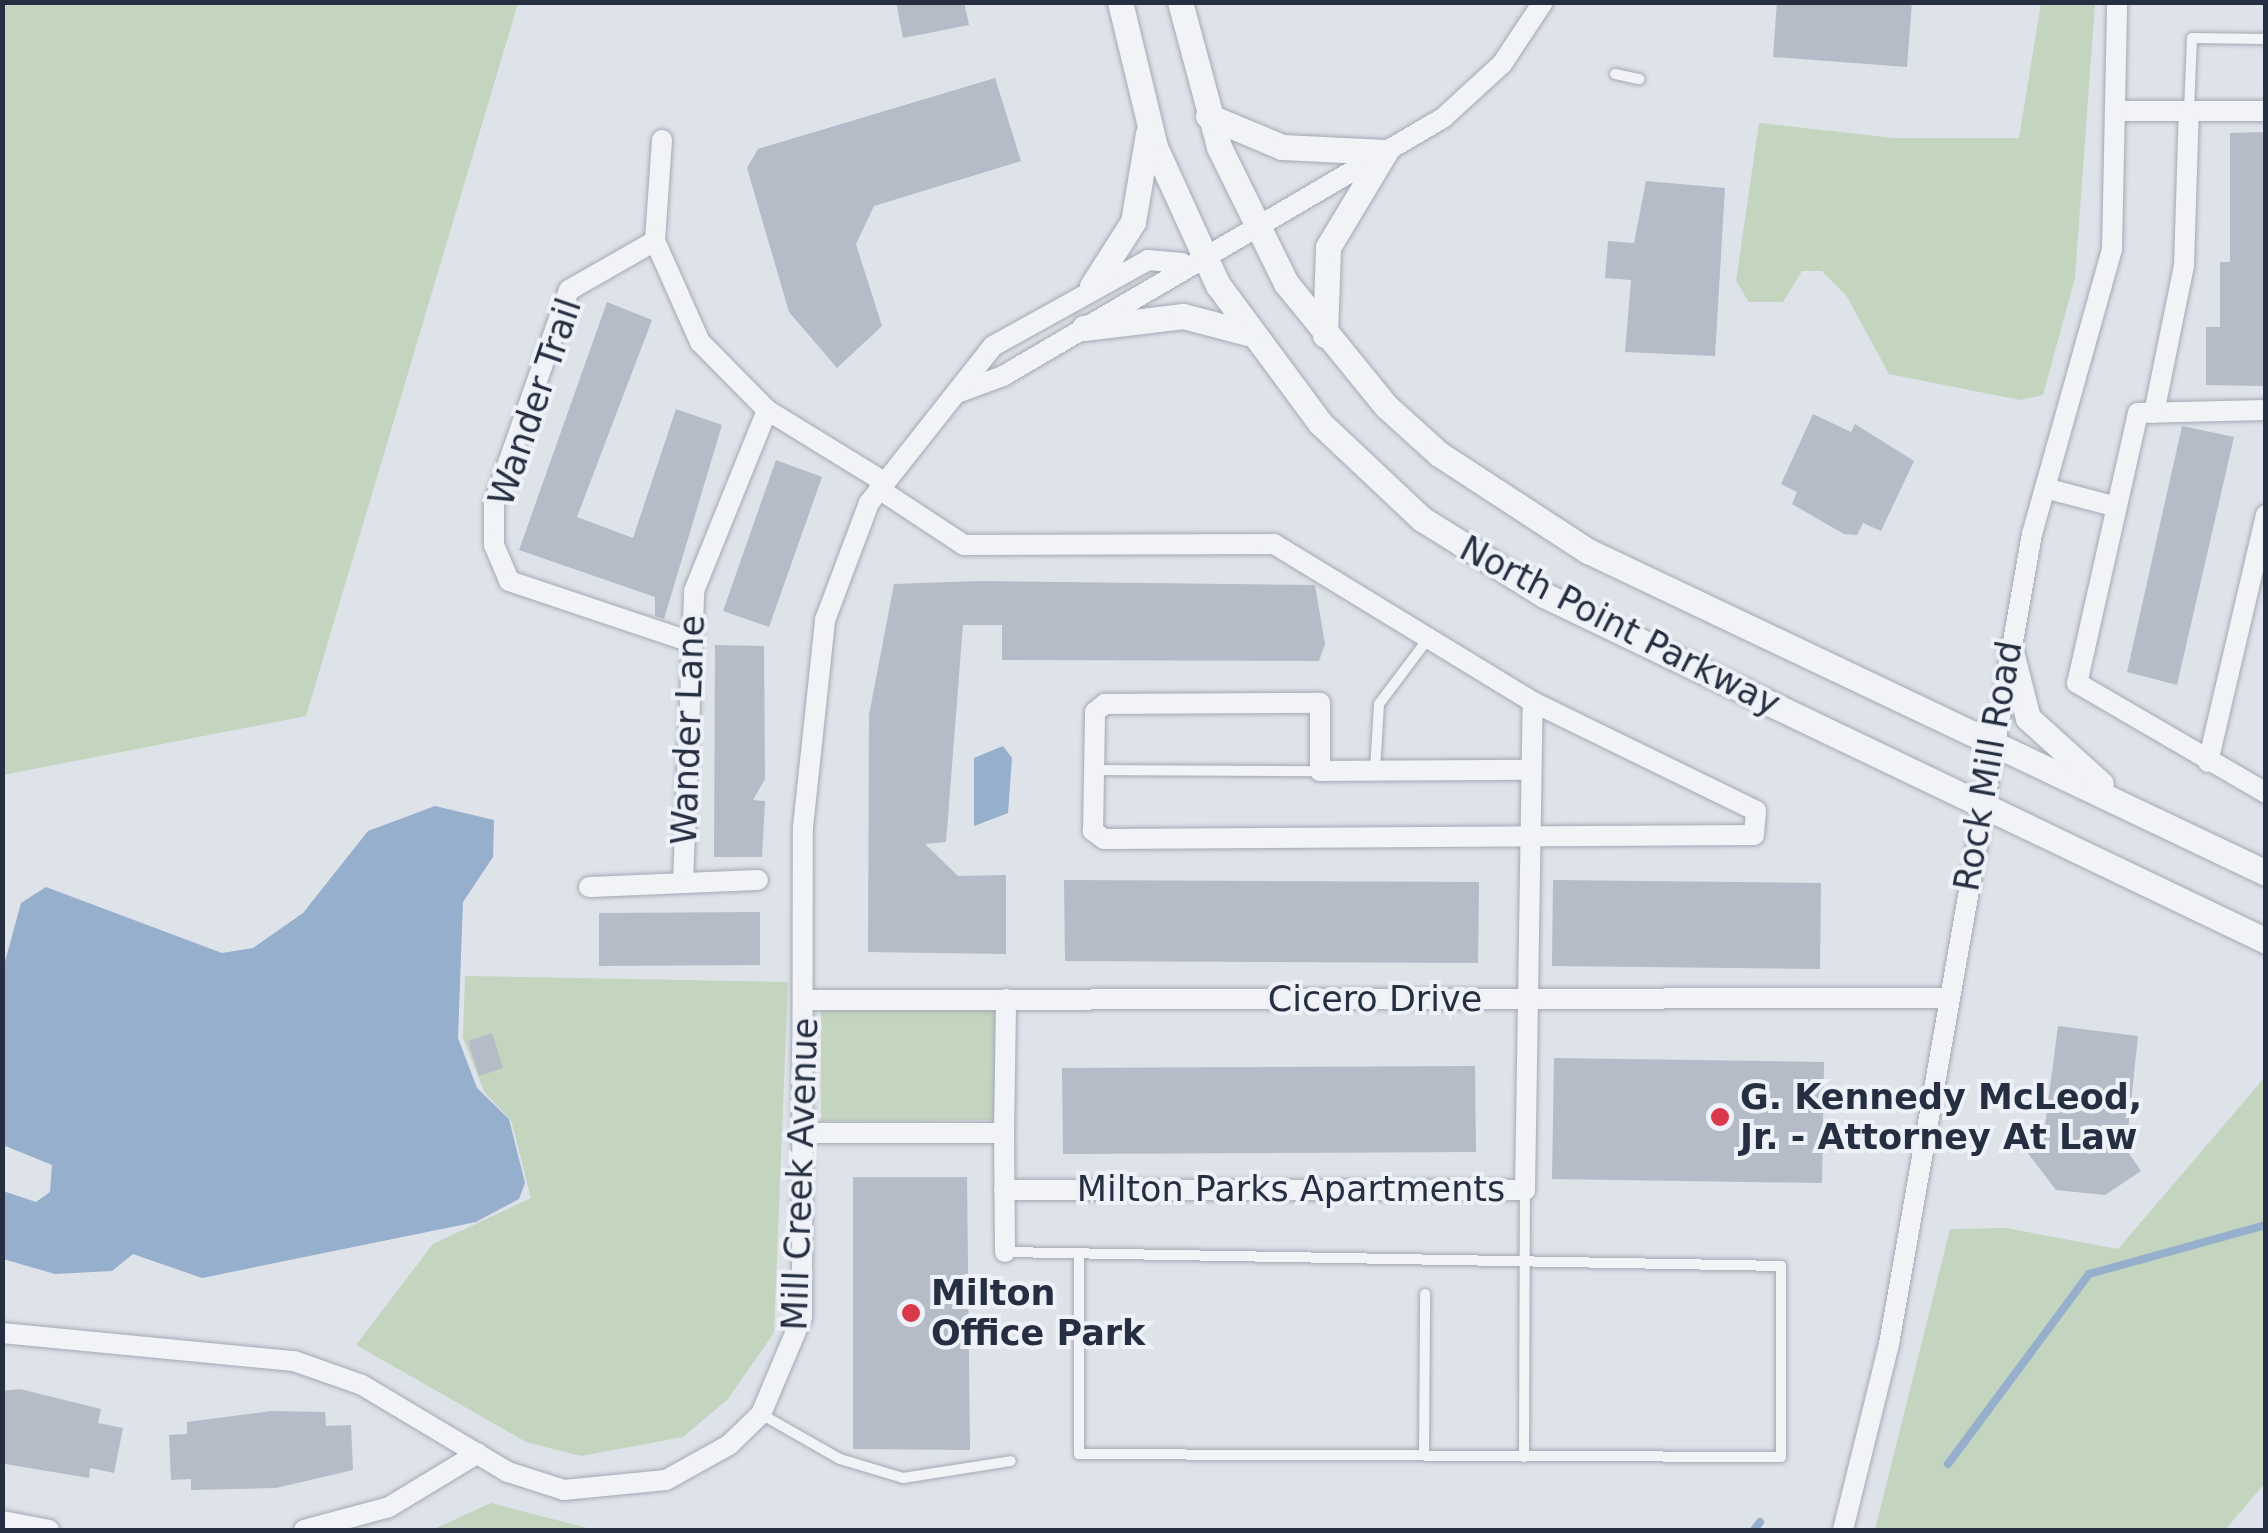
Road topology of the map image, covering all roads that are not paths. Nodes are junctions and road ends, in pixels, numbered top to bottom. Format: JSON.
{"nodes":[{"id":1,"x":1120,"y":2,"type":"edge"},
{"id":2,"x":1180,"y":2,"type":"edge"},
{"id":3,"x":1543,"y":2,"type":"edge"},
{"id":4,"x":2117,"y":2,"type":"edge"},
{"id":5,"x":2266,"y":39,"type":"edge"},
{"id":6,"x":1615,"y":74,"type":"dead end"},
{"id":7,"x":1639,"y":79,"type":"dead end"},
{"id":8,"x":2116,"y":111,"type":"junction"},
{"id":9,"x":2189,"y":111,"type":"junction"},
{"id":10,"x":2266,"y":111,"type":"edge"},
{"id":11,"x":1208,"y":116,"type":"junction"},
{"id":12,"x":1149,"y":128,"type":"junction"},
{"id":13,"x":662,"y":140,"type":"dead end"},
{"id":14,"x":1385,"y":152,"type":"junction"},
{"id":15,"x":1255,"y":228,"type":"junction"},
{"id":16,"x":655,"y":241,"type":"junction"},
{"id":17,"x":1191,"y":259,"type":"junction"},
{"id":18,"x":1092,"y":286,"type":"junction"},
{"id":19,"x":1084,"y":328,"type":"junction"},
{"id":20,"x":1248,"y":333,"type":"junction"},
{"id":21,"x":1325,"y":335,"type":"junction"},
{"id":22,"x":957,"y":393,"type":"junction"},
{"id":23,"x":767,"y":410,"type":"junction"},
{"id":24,"x":2266,"y":410,"type":"edge"},
{"id":25,"x":2154,"y":413,"type":"junction"},
{"id":26,"x":882,"y":485,"type":"junction"},
{"id":27,"x":2045,"y":488,"type":"junction"},
{"id":28,"x":2116,"y":507,"type":"junction"},
{"id":29,"x":2266,"y":515,"type":"edge"},
{"id":30,"x":1428,"y":638,"type":"junction"},
{"id":31,"x":688,"y":641,"type":"junction"},
{"id":32,"x":2010,"y":648,"type":"junction"},
{"id":33,"x":1533,"y":702,"type":"junction"},
{"id":34,"x":1993,"y":742,"type":"junction"},
{"id":35,"x":2208,"y":762,"type":"junction"},
{"id":36,"x":1094,"y":770,"type":"junction"},
{"id":37,"x":1528,"y":770,"type":"junction"},
{"id":38,"x":1375,"y":771,"type":"junction"},
{"id":39,"x":1320,"y":772,"type":"junction"},
{"id":40,"x":2266,"y":793,"type":"edge"},
{"id":41,"x":1982,"y":806,"type":"junction"},
{"id":42,"x":2132,"y":809,"type":"junction"},
{"id":43,"x":1528,"y":836,"type":"junction"},
{"id":44,"x":2266,"y":873,"type":"edge"},
{"id":45,"x":758,"y":880,"type":"dead end"},
{"id":46,"x":682,"y":883,"type":"junction"},
{"id":47,"x":590,"y":887,"type":"dead end"},
{"id":48,"x":2266,"y":941,"type":"edge"},
{"id":49,"x":1944,"y":998,"type":"junction"},
{"id":50,"x":1006,"y":999,"type":"junction"},
{"id":51,"x":1527,"y":999,"type":"junction"},
{"id":52,"x":805,"y":1000,"type":"junction"},
{"id":53,"x":1004,"y":1133,"type":"junction"},
{"id":54,"x":804,"y":1134,"type":"junction"},
{"id":55,"x":1004,"y":1190,"type":"junction"},
{"id":56,"x":1525,"y":1190,"type":"junction"},
{"id":57,"x":1005,"y":1252,"type":"joint"},
{"id":58,"x":1080,"y":1254,"type":"junction"},
{"id":59,"x":1524,"y":1262,"type":"junction"},
{"id":60,"x":1425,"y":1294,"type":"dead end"},
{"id":61,"x":2,"y":1333,"type":"edge"},
{"id":62,"x":761,"y":1414,"type":"junction"},
{"id":63,"x":478,"y":1454,"type":"junction"},
{"id":64,"x":1424,"y":1455,"type":"junction"},
{"id":65,"x":1524,"y":1457,"type":"junction"},
{"id":66,"x":1011,"y":1461,"type":"dead end"},
{"id":67,"x":16,"y":1526,"type":"edge"},
{"id":68,"x":49,"y":1530,"type":"edge"},
{"id":69,"x":304,"y":1530,"type":"edge"},
{"id":70,"x":1842,"y":1530,"type":"edge"}],
"edges":[{"from":1,"to":12,"type":"street","name":"North Point Parkway"},
{"from":2,"to":11,"type":"street","name":"North Point Parkway"},
{"from":3,"to":14,"type":"street"},
{"from":4,"to":8,"type":"street","name":"Rock Mill Road"},
{"from":5,"to":9,"type":"lane"},
{"from":6,"to":7,"type":"lane"},
{"from":8,"to":9,"type":"street"},
{"from":8,"to":27,"type":"street","name":"Rock Mill Road"},
{"from":9,"to":10,"type":"street"},
{"from":9,"to":25,"type":"street"},
{"from":11,"to":14,"type":"street"},
{"from":11,"to":15,"type":"street","name":"North Point Parkway"},
{"from":12,"to":17,"type":"street","name":"North Point Parkway"},
{"from":12,"to":18,"type":"street"},
{"from":13,"to":16,"type":"street"},
{"from":14,"to":15,"type":"street"},
{"from":14,"to":21,"type":"street"},
{"from":15,"to":17,"type":"street"},
{"from":15,"to":21,"type":"street","name":"North Point Parkway"},
{"from":16,"to":23,"type":"street"},
{"from":16,"to":31,"type":"street","name":"Wander Trail"},
{"from":17,"to":18,"type":"street","name":"Mill Creek Avenue"},
{"from":17,"to":19,"type":"street","name":"Mill Creek Avenue"},
{"from":17,"to":20,"type":"street","name":"North Point Parkway"},
{"from":18,"to":22,"type":"street","name":"Mill Creek Avenue"},
{"from":19,"to":20,"type":"street"},
{"from":19,"to":22,"type":"street","name":"Mill Creek Avenue"},
{"from":20,"to":41,"type":"street","name":"North Point Parkway"},
{"from":21,"to":34,"type":"street","name":"North Point Parkway"},
{"from":22,"to":26,"type":"street","name":"Mill Creek Avenue"},
{"from":23,"to":26,"type":"street"},
{"from":23,"to":31,"type":"street","name":"Wander Lane"},
{"from":24,"to":25,"type":"street"},
{"from":25,"to":28,"type":"street"},
{"from":26,"to":30,"type":"street"},
{"from":26,"to":52,"type":"street","name":"Mill Creek Avenue"},
{"from":27,"to":28,"type":"street"},
{"from":27,"to":32,"type":"street","name":"Rock Mill Road"},
{"from":28,"to":35,"type":"street"},
{"from":29,"to":35,"type":"street"},
{"from":30,"to":33,"type":"street"},
{"from":30,"to":38,"type":"lane"},
{"from":31,"to":46,"type":"street","name":"Wander Lane"},
{"from":32,"to":34,"type":"street","name":"Rock Mill Road"},
{"from":32,"to":42,"type":"street"},
{"from":33,"to":37,"type":"street","name":"Milton Parks Apartments"},
{"from":33,"to":43,"type":"street"},
{"from":34,"to":41,"type":"street","name":"Rock Mill Road"},
{"from":34,"to":42,"type":"street","name":"North Point Parkway"},
{"from":35,"to":40,"type":"street"},
{"from":36,"to":39,"type":"lane"},
{"from":36,"to":39,"type":"street"},
{"from":36,"to":43,"type":"street"},
{"from":37,"to":38,"type":"street"},
{"from":37,"to":43,"type":"street","name":"Milton Parks Apartments"},
{"from":38,"to":39,"type":"street"},
{"from":41,"to":48,"type":"street","name":"North Point Parkway"},
{"from":41,"to":49,"type":"street","name":"Rock Mill Road"},
{"from":42,"to":44,"type":"street","name":"North Point Parkway"},
{"from":43,"to":51,"type":"street","name":"Milton Parks Apartments"},
{"from":45,"to":46,"type":"street"},
{"from":46,"to":47,"type":"street"},
{"from":49,"to":51,"type":"street","name":"Cicero Drive"},
{"from":49,"to":70,"type":"street","name":"Rock Mill Road"},
{"from":50,"to":51,"type":"street","name":"Cicero Drive"},
{"from":50,"to":52,"type":"street","name":"Cicero Drive"},
{"from":50,"to":53,"type":"street"},
{"from":51,"to":56,"type":"street","name":"Milton Parks Apartments"},
{"from":52,"to":54,"type":"street","name":"Mill Creek Avenue"},
{"from":53,"to":54,"type":"street"},
{"from":53,"to":55,"type":"street"},
{"from":54,"to":62,"type":"street","name":"Mill Creek Avenue"},
{"from":55,"to":56,"type":"street","name":"Milton Parks Apartments"},
{"from":55,"to":57,"type":"street"},
{"from":56,"to":59,"type":"lane"},
{"from":57,"to":58,"type":"lane"},
{"from":58,"to":59,"type":"lane"},
{"from":58,"to":64,"type":"lane"},
{"from":59,"to":65,"type":"lane"},
{"from":59,"to":65,"type":"lane"},
{"from":60,"to":64,"type":"lane"},
{"from":61,"to":63,"type":"street","name":"Mill Creek Avenue"},
{"from":62,"to":63,"type":"street","name":"Mill Creek Avenue"},
{"from":62,"to":66,"type":"lane"},
{"from":63,"to":69,"type":"street"},
{"from":64,"to":65,"type":"lane"},
{"from":67,"to":68,"type":"street"}]}
